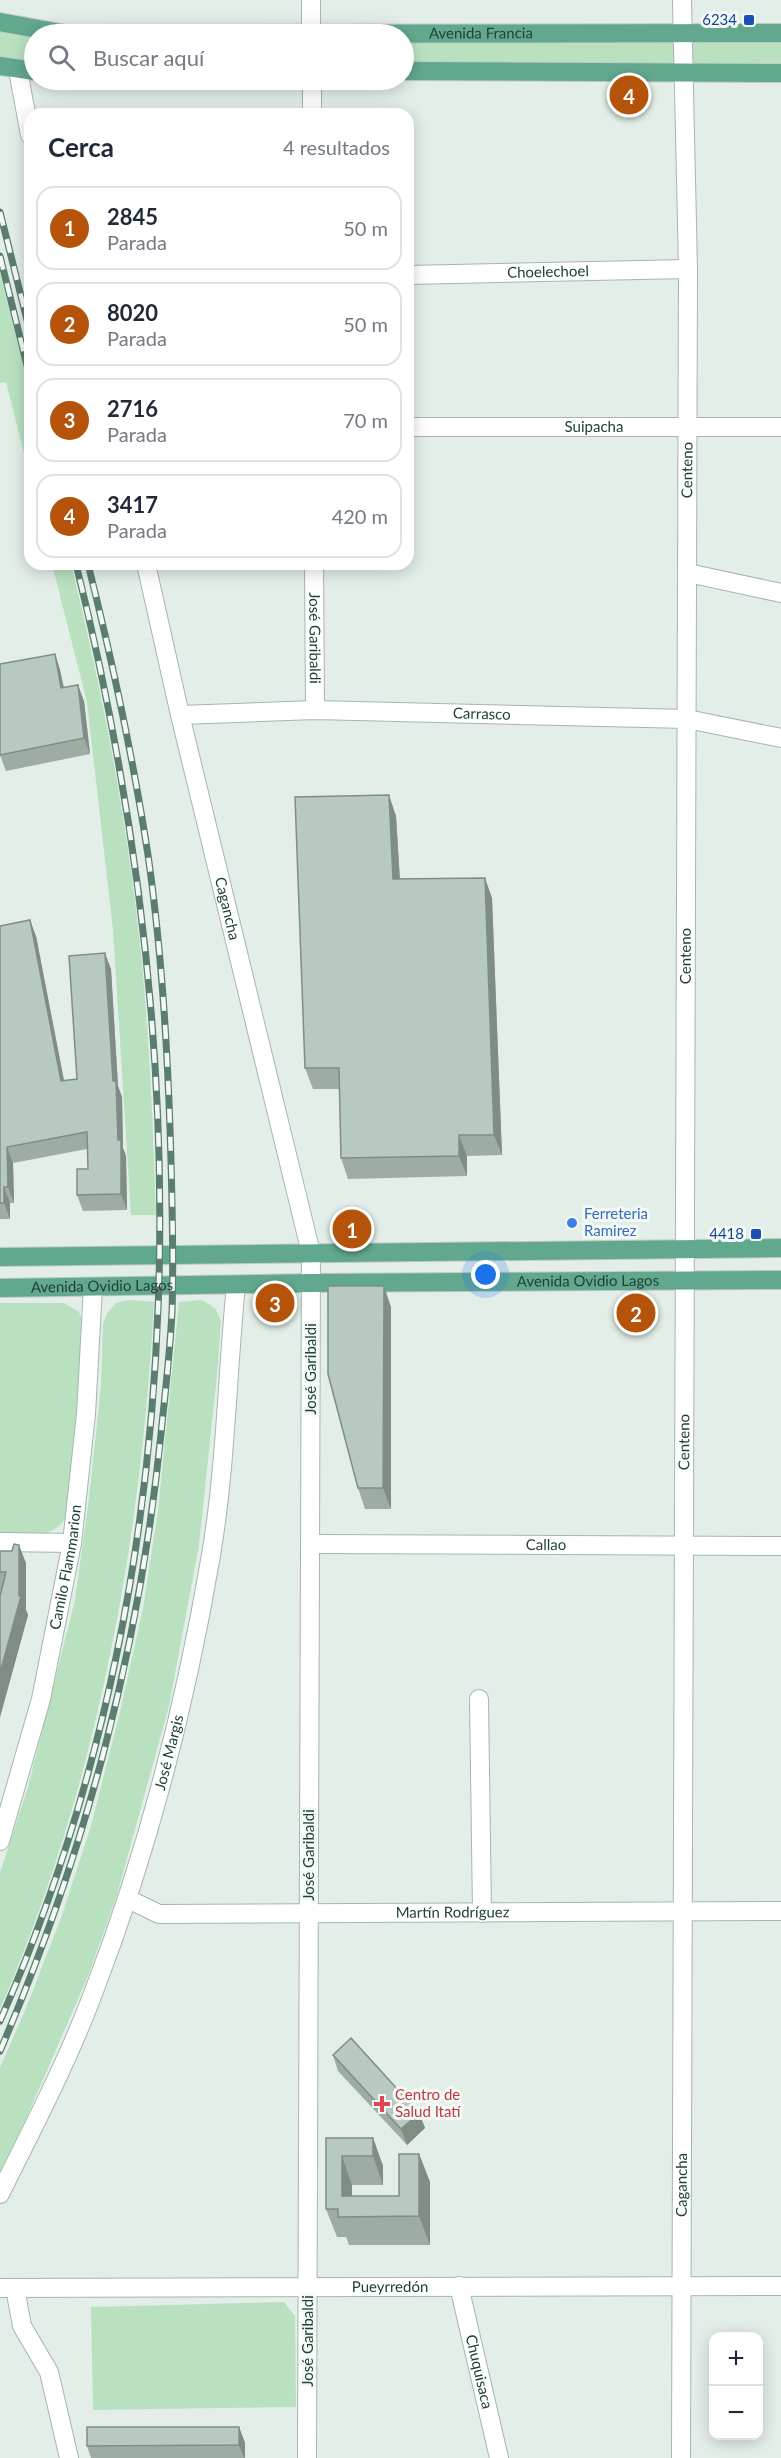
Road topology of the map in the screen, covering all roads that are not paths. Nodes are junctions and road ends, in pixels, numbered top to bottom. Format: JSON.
{"nodes":[{"id":1,"x":311,"y":0,"type":"edge"},
{"id":2,"x":682,"y":0,"type":"edge"},
{"id":3,"x":0,"y":22,"type":"edge"},
{"id":4,"x":311,"y":24,"type":"edge"},
{"id":5,"x":24,"y":26,"type":"edge"},
{"id":6,"x":682,"y":33,"type":"junction"},
{"id":7,"x":781,"y":33,"type":"edge"},
{"id":8,"x":414,"y":34,"type":"edge"},
{"id":9,"x":18,"y":69,"type":"edge"},
{"id":10,"x":414,"y":71,"type":"edge"},
{"id":11,"x":683,"y":71,"type":"junction"},
{"id":12,"x":781,"y":73,"type":"edge"},
{"id":13,"x":312,"y":90,"type":"edge"},
{"id":14,"x":25,"y":108,"type":"edge"},
{"id":15,"x":312,"y":108,"type":"edge"},
{"id":16,"x":688,"y":269,"type":"junction"},
{"id":17,"x":414,"y":275,"type":"edge"},
{"id":18,"x":414,"y":427,"type":"edge"},
{"id":19,"x":688,"y":427,"type":"junction"},
{"id":20,"x":781,"y":427,"type":"edge"},
{"id":21,"x":147,"y":570,"type":"edge"},
{"id":22,"x":314,"y":570,"type":"edge"},
{"id":23,"x":688,"y":573,"type":"junction"},
{"id":24,"x":781,"y":593,"type":"edge"},
{"id":25,"x":315,"y":710,"type":"junction"},
{"id":26,"x":180,"y":715,"type":"junction"},
{"id":27,"x":687,"y":719,"type":"junction"},
{"id":28,"x":781,"y":738,"type":"edge"},
{"id":29,"x":781,"y":1248,"type":"edge"},
{"id":30,"x":686,"y":1249,"type":"junction"},
{"id":31,"x":311,"y":1253,"type":"junction"},
{"id":32,"x":0,"y":1257,"type":"edge"},
{"id":33,"x":781,"y":1280,"type":"edge"},
{"id":34,"x":684,"y":1281,"type":"junction"},
{"id":35,"x":311,"y":1283,"type":"junction"},
{"id":36,"x":236,"y":1285,"type":"junction"},
{"id":37,"x":93,"y":1287,"type":"junction"},
{"id":38,"x":0,"y":1288,"type":"edge"},
{"id":39,"x":0,"y":1542,"type":"edge"},
{"id":40,"x":72,"y":1543,"type":"junction"},
{"id":41,"x":310,"y":1544,"type":"junction"},
{"id":42,"x":685,"y":1546,"type":"junction"},
{"id":43,"x":781,"y":1546,"type":"edge"},
{"id":44,"x":479,"y":1699,"type":"dead end"},
{"id":45,"x":0,"y":1841,"type":"edge"},
{"id":46,"x":128,"y":1899,"type":"junction"},
{"id":47,"x":781,"y":1911,"type":"edge"},
{"id":48,"x":683,"y":1912,"type":"junction"},
{"id":49,"x":309,"y":1913,"type":"junction"},
{"id":50,"x":482,"y":1913,"type":"junction"},
{"id":51,"x":0,"y":2194,"type":"edge"},
{"id":52,"x":308,"y":2286,"type":"junction"},
{"id":53,"x":459,"y":2286,"type":"junction"},
{"id":54,"x":682,"y":2286,"type":"junction"},
{"id":55,"x":781,"y":2286,"type":"edge"},
{"id":56,"x":8,"y":2288,"type":"edge"},
{"id":57,"x":69,"y":2458,"type":"edge"},
{"id":58,"x":307,"y":2458,"type":"edge"},
{"id":59,"x":499,"y":2458,"type":"edge"},
{"id":60,"x":681,"y":2458,"type":"edge"}],
"edges":[{"from":1,"to":4,"type":"street"},
{"from":2,"to":6,"type":"street","name":"Centeno"},
{"from":3,"to":5,"type":"main road","name":"Avenida Francia"},
{"from":6,"to":7,"type":"main road","name":"Avenida Francia"},
{"from":6,"to":8,"type":"main road","name":"Avenida Francia"},
{"from":6,"to":11,"type":"street","name":"Centeno"},
{"from":9,"to":14,"type":"street"},
{"from":10,"to":11,"type":"main road"},
{"from":11,"to":12,"type":"main road"},
{"from":11,"to":16,"type":"street","name":"Centeno"},
{"from":13,"to":15,"type":"street"},
{"from":16,"to":17,"type":"street","name":"Choelechoel"},
{"from":16,"to":19,"type":"street","name":"Centeno"},
{"from":18,"to":19,"type":"street","name":"Suipacha"},
{"from":19,"to":20,"type":"street","name":"Suipacha"},
{"from":19,"to":23,"type":"street","name":"Centeno"},
{"from":21,"to":26,"type":"street","name":"Cagancha"},
{"from":22,"to":25,"type":"street","name":"José Garibaldi"},
{"from":23,"to":24,"type":"street"},
{"from":23,"to":27,"type":"street","name":"Centeno"},
{"from":25,"to":26,"type":"street","name":"Carrasco"},
{"from":25,"to":27,"type":"street","name":"Carrasco"},
{"from":26,"to":31,"type":"street","name":"Cagancha"},
{"from":27,"to":28,"type":"street","name":"Carrasco"},
{"from":27,"to":30,"type":"street","name":"Centeno"},
{"from":29,"to":30,"type":"main road","name":"Avenida Ovidio Lagos"},
{"from":30,"to":31,"type":"main road","name":"Avenida Ovidio Lagos"},
{"from":30,"to":34,"type":"street","name":"Centeno"},
{"from":31,"to":32,"type":"main road","name":"Avenida Ovidio Lagos"},
{"from":31,"to":35,"type":"street","name":"José Garibaldi"},
{"from":33,"to":34,"type":"main road","name":"Avenida Ovidio Lagos"},
{"from":34,"to":35,"type":"main road","name":"Avenida Ovidio Lagos"},
{"from":34,"to":42,"type":"street","name":"Centeno"},
{"from":35,"to":36,"type":"main road","name":"Avenida Ovidio Lagos"},
{"from":35,"to":41,"type":"street","name":"José Garibaldi"},
{"from":36,"to":37,"type":"main road","name":"Avenida Ovidio Lagos"},
{"from":36,"to":46,"type":"street","name":"José Margis"},
{"from":37,"to":38,"type":"main road","name":"Avenida Ovidio Lagos"},
{"from":37,"to":40,"type":"street","name":"Camilo Flammarion"},
{"from":39,"to":40,"type":"street"},
{"from":40,"to":45,"type":"street","name":"Camilo Flammarion"},
{"from":41,"to":42,"type":"street","name":"Callao"},
{"from":41,"to":49,"type":"street","name":"José Garibaldi"},
{"from":42,"to":43,"type":"street","name":"Callao"},
{"from":42,"to":48,"type":"street","name":"Centeno"},
{"from":44,"to":50,"type":"street"},
{"from":46,"to":49,"type":"street","name":"Martín Rodríguez"},
{"from":46,"to":51,"type":"street","name":"José Margis"},
{"from":47,"to":48,"type":"street","name":"Martín Rodríguez"},
{"from":48,"to":50,"type":"street","name":"Martín Rodríguez"},
{"from":48,"to":54,"type":"street","name":"Cagancha"},
{"from":49,"to":50,"type":"street","name":"Martín Rodríguez"},
{"from":49,"to":52,"type":"street","name":"José Garibaldi"},
{"from":52,"to":53,"type":"street","name":"Pueyrredón"},
{"from":52,"to":56,"type":"street","name":"Pueyrredón"},
{"from":52,"to":58,"type":"street","name":"José Garibaldi"},
{"from":53,"to":54,"type":"street","name":"Pueyrredón"},
{"from":53,"to":59,"type":"street","name":"Chuquisaca"},
{"from":54,"to":55,"type":"street","name":"Pueyrredón"},
{"from":54,"to":60,"type":"street","name":"Cagancha"},
{"from":56,"to":57,"type":"street"}]}
